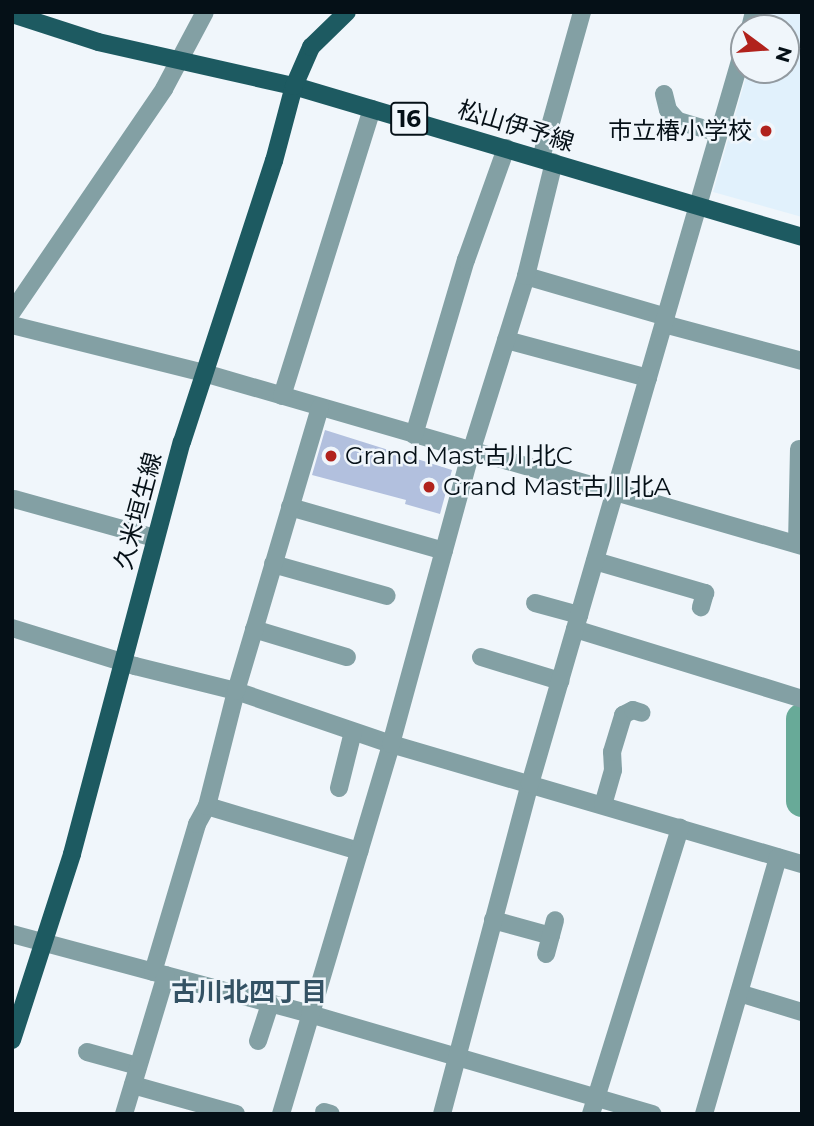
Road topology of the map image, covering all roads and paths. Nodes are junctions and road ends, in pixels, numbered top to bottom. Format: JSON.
{"nodes":[{"id":1,"x":205,"y":12,"type":"edge"},
{"id":2,"x":347,"y":12,"type":"edge"},
{"id":3,"x":582,"y":12,"type":"edge"},
{"id":4,"x":12,"y":14,"type":"edge"},
{"id":5,"x":179,"y":61,"type":"junction"},
{"id":6,"x":733,"y":84,"type":"edge"},
{"id":7,"x":294,"y":86,"type":"junction"},
{"id":8,"x":664,"y":94,"type":"dead end"},
{"id":9,"x":372,"y":108,"type":"junction"},
{"id":10,"x":719,"y":133,"type":"junction"},
{"id":11,"x":506,"y":148,"type":"junction"},
{"id":12,"x":547,"y":160,"type":"junction"},
{"id":13,"x":698,"y":207,"type":"junction"},
{"id":14,"x":802,"y":237,"type":"edge"},
{"id":15,"x":526,"y":276,"type":"junction"},
{"id":16,"x":12,"y":312,"type":"edge"},
{"id":17,"x":665,"y":321,"type":"junction"},
{"id":18,"x":12,"y":325,"type":"edge"},
{"id":19,"x":506,"y":340,"type":"junction"},
{"id":20,"x":802,"y":360,"type":"edge"},
{"id":21,"x":204,"y":373,"type":"junction"},
{"id":22,"x":648,"y":378,"type":"junction"},
{"id":23,"x":282,"y":396,"type":"junction"},
{"id":24,"x":320,"y":407,"type":"junction"},
{"id":25,"x":414,"y":435,"type":"junction"},
{"id":26,"x":471,"y":452,"type":"junction"},
{"id":27,"x":800,"y":460,"type":"edge"},
{"id":28,"x":615,"y":492,"type":"junction"},
{"id":29,"x":14,"y":499,"type":"dead end"},
{"id":30,"x":290,"y":507,"type":"junction"},
{"id":31,"x":155,"y":538,"type":"junction"},
{"id":32,"x":799,"y":545,"type":"edge"},
{"id":33,"x":444,"y":551,"type":"junction"},
{"id":34,"x":595,"y":561,"type":"junction"},
{"id":35,"x":273,"y":564,"type":"junction"},
{"id":36,"x":387,"y":596,"type":"dead end"},
{"id":37,"x":535,"y":603,"type":"dead end"},
{"id":38,"x":701,"y":607,"type":"dead end"},
{"id":39,"x":577,"y":622,"type":"junction"},
{"id":40,"x":12,"y":628,"type":"edge"},
{"id":41,"x":254,"y":629,"type":"junction"},
{"id":42,"x":347,"y":657,"type":"dead end"},
{"id":43,"x":481,"y":657,"type":"dead end"},
{"id":44,"x":124,"y":662,"type":"junction"},
{"id":45,"x":560,"y":681,"type":"junction"},
{"id":46,"x":236,"y":691,"type":"junction"},
{"id":47,"x":802,"y":699,"type":"edge"},
{"id":48,"x":642,"y":713,"type":"dead end"},
{"id":49,"x":353,"y":732,"type":"junction"},
{"id":50,"x":391,"y":744,"type":"junction"},
{"id":51,"x":530,"y":784,"type":"junction"},
{"id":52,"x":339,"y":788,"type":"dead end"},
{"id":53,"x":603,"y":805,"type":"junction"},
{"id":54,"x":207,"y":806,"type":"junction"},
{"id":55,"x":680,"y":828,"type":"junction"},
{"id":56,"x":359,"y":851,"type":"junction"},
{"id":57,"x":778,"y":857,"type":"junction"},
{"id":58,"x":802,"y":864,"type":"edge"},
{"id":59,"x":493,"y":920,"type":"junction"},
{"id":60,"x":12,"y":934,"type":"edge"},
{"id":61,"x":45,"y":943,"type":"junction"},
{"id":62,"x":545,"y":954,"type":"dead end"},
{"id":63,"x":159,"y":973,"type":"junction"},
{"id":64,"x":739,"y":993,"type":"junction"},
{"id":65,"x":270,"y":1003,"type":"junction"},
{"id":66,"x":802,"y":1012,"type":"edge"},
{"id":67,"x":310,"y":1014,"type":"junction"},
{"id":68,"x":12,"y":1040,"type":"edge"},
{"id":69,"x":258,"y":1041,"type":"dead end"},
{"id":70,"x":87,"y":1052,"type":"dead end"},
{"id":71,"x":456,"y":1055,"type":"junction"},
{"id":72,"x":138,"y":1066,"type":"junction"},
{"id":73,"x":133,"y":1085,"type":"junction"},
{"id":74,"x":594,"y":1105,"type":"edge"},
{"id":75,"x":124,"y":1114,"type":"edge"},
{"id":76,"x":236,"y":1114,"type":"edge"},
{"id":77,"x":281,"y":1114,"type":"edge"},
{"id":78,"x":442,"y":1114,"type":"edge"},
{"id":79,"x":653,"y":1114,"type":"edge"},
{"id":80,"x":705,"y":1114,"type":"edge"}],
"edges":[{"from":1,"to":5,"type":"street"},
{"from":2,"to":7,"type":"main road","name":"久米垣生線"},
{"from":3,"to":12,"type":"street"},
{"from":4,"to":5,"type":"main road","name":"松山伊予線","number":"16"},
{"from":5,"to":7,"type":"main road","name":"松山伊予線","number":"16"},
{"from":5,"to":16,"type":"street"},
{"from":6,"to":10,"type":"street"},
{"from":7,"to":9,"type":"main road","name":"松山伊予線","number":"16"},
{"from":7,"to":21,"type":"main road","name":"久米垣生線"},
{"from":8,"to":10,"type":"street"},
{"from":9,"to":11,"type":"main road","name":"松山伊予線","number":"16"},
{"from":9,"to":23,"type":"street"},
{"from":10,"to":13,"type":"street"},
{"from":11,"to":12,"type":"main road","name":"松山伊予線","number":"16"},
{"from":11,"to":25,"type":"street"},
{"from":12,"to":13,"type":"main road","name":"松山伊予線","number":"16"},
{"from":12,"to":15,"type":"street"},
{"from":13,"to":14,"type":"main road","name":"松山伊予線","number":"16"},
{"from":13,"to":17,"type":"street"},
{"from":15,"to":17,"type":"street"},
{"from":15,"to":19,"type":"street"},
{"from":17,"to":20,"type":"street"},
{"from":17,"to":22,"type":"street"},
{"from":18,"to":21,"type":"street"},
{"from":19,"to":22,"type":"street"},
{"from":19,"to":26,"type":"street"},
{"from":21,"to":23,"type":"street"},
{"from":21,"to":31,"type":"main road","name":"久米垣生線"},
{"from":22,"to":28,"type":"street"},
{"from":23,"to":24,"type":"street"},
{"from":24,"to":25,"type":"street"},
{"from":24,"to":30,"type":"street"},
{"from":25,"to":26,"type":"street"},
{"from":26,"to":28,"type":"street"},
{"from":26,"to":33,"type":"street"},
{"from":27,"to":32,"type":"street"},
{"from":28,"to":32,"type":"street"},
{"from":28,"to":34,"type":"street"},
{"from":29,"to":31,"type":"street"},
{"from":30,"to":33,"type":"street"},
{"from":30,"to":35,"type":"street"},
{"from":31,"to":44,"type":"main road","name":"久米垣生線"},
{"from":33,"to":50,"type":"street"},
{"from":34,"to":38,"type":"street"},
{"from":34,"to":39,"type":"street"},
{"from":35,"to":36,"type":"street"},
{"from":35,"to":41,"type":"street"},
{"from":37,"to":39,"type":"street"},
{"from":39,"to":45,"type":"street"},
{"from":39,"to":47,"type":"street"},
{"from":40,"to":44,"type":"street"},
{"from":41,"to":42,"type":"street"},
{"from":41,"to":46,"type":"street"},
{"from":43,"to":45,"type":"street"},
{"from":44,"to":46,"type":"street"},
{"from":44,"to":61,"type":"main road","name":"久米垣生線"},
{"from":45,"to":51,"type":"street"},
{"from":46,"to":49,"type":"street"},
{"from":46,"to":54,"type":"street"},
{"from":48,"to":53,"type":"street"},
{"from":49,"to":50,"type":"street"},
{"from":49,"to":52,"type":"street"},
{"from":50,"to":51,"type":"street"},
{"from":50,"to":56,"type":"street"},
{"from":51,"to":53,"type":"street"},
{"from":51,"to":59,"type":"street"},
{"from":53,"to":55,"type":"street"},
{"from":54,"to":56,"type":"street"},
{"from":54,"to":63,"type":"street"},
{"from":55,"to":57,"type":"street"},
{"from":55,"to":74,"type":"street"},
{"from":56,"to":67,"type":"street"},
{"from":57,"to":58,"type":"street"},
{"from":57,"to":64,"type":"street"},
{"from":59,"to":62,"type":"street"},
{"from":59,"to":71,"type":"street"},
{"from":60,"to":61,"type":"street"},
{"from":61,"to":63,"type":"street"},
{"from":61,"to":68,"type":"main road","name":"久米垣生線"},
{"from":63,"to":65,"type":"street"},
{"from":63,"to":72,"type":"street"},
{"from":64,"to":66,"type":"street"},
{"from":64,"to":80,"type":"street"},
{"from":65,"to":67,"type":"street"},
{"from":65,"to":69,"type":"street"},
{"from":67,"to":71,"type":"street"},
{"from":67,"to":77,"type":"street"},
{"from":70,"to":72,"type":"street"},
{"from":71,"to":74,"type":"street"},
{"from":71,"to":78,"type":"street"},
{"from":72,"to":73,"type":"street"},
{"from":73,"to":75,"type":"street"},
{"from":73,"to":76,"type":"street"},
{"from":74,"to":79,"type":"street"}]}
